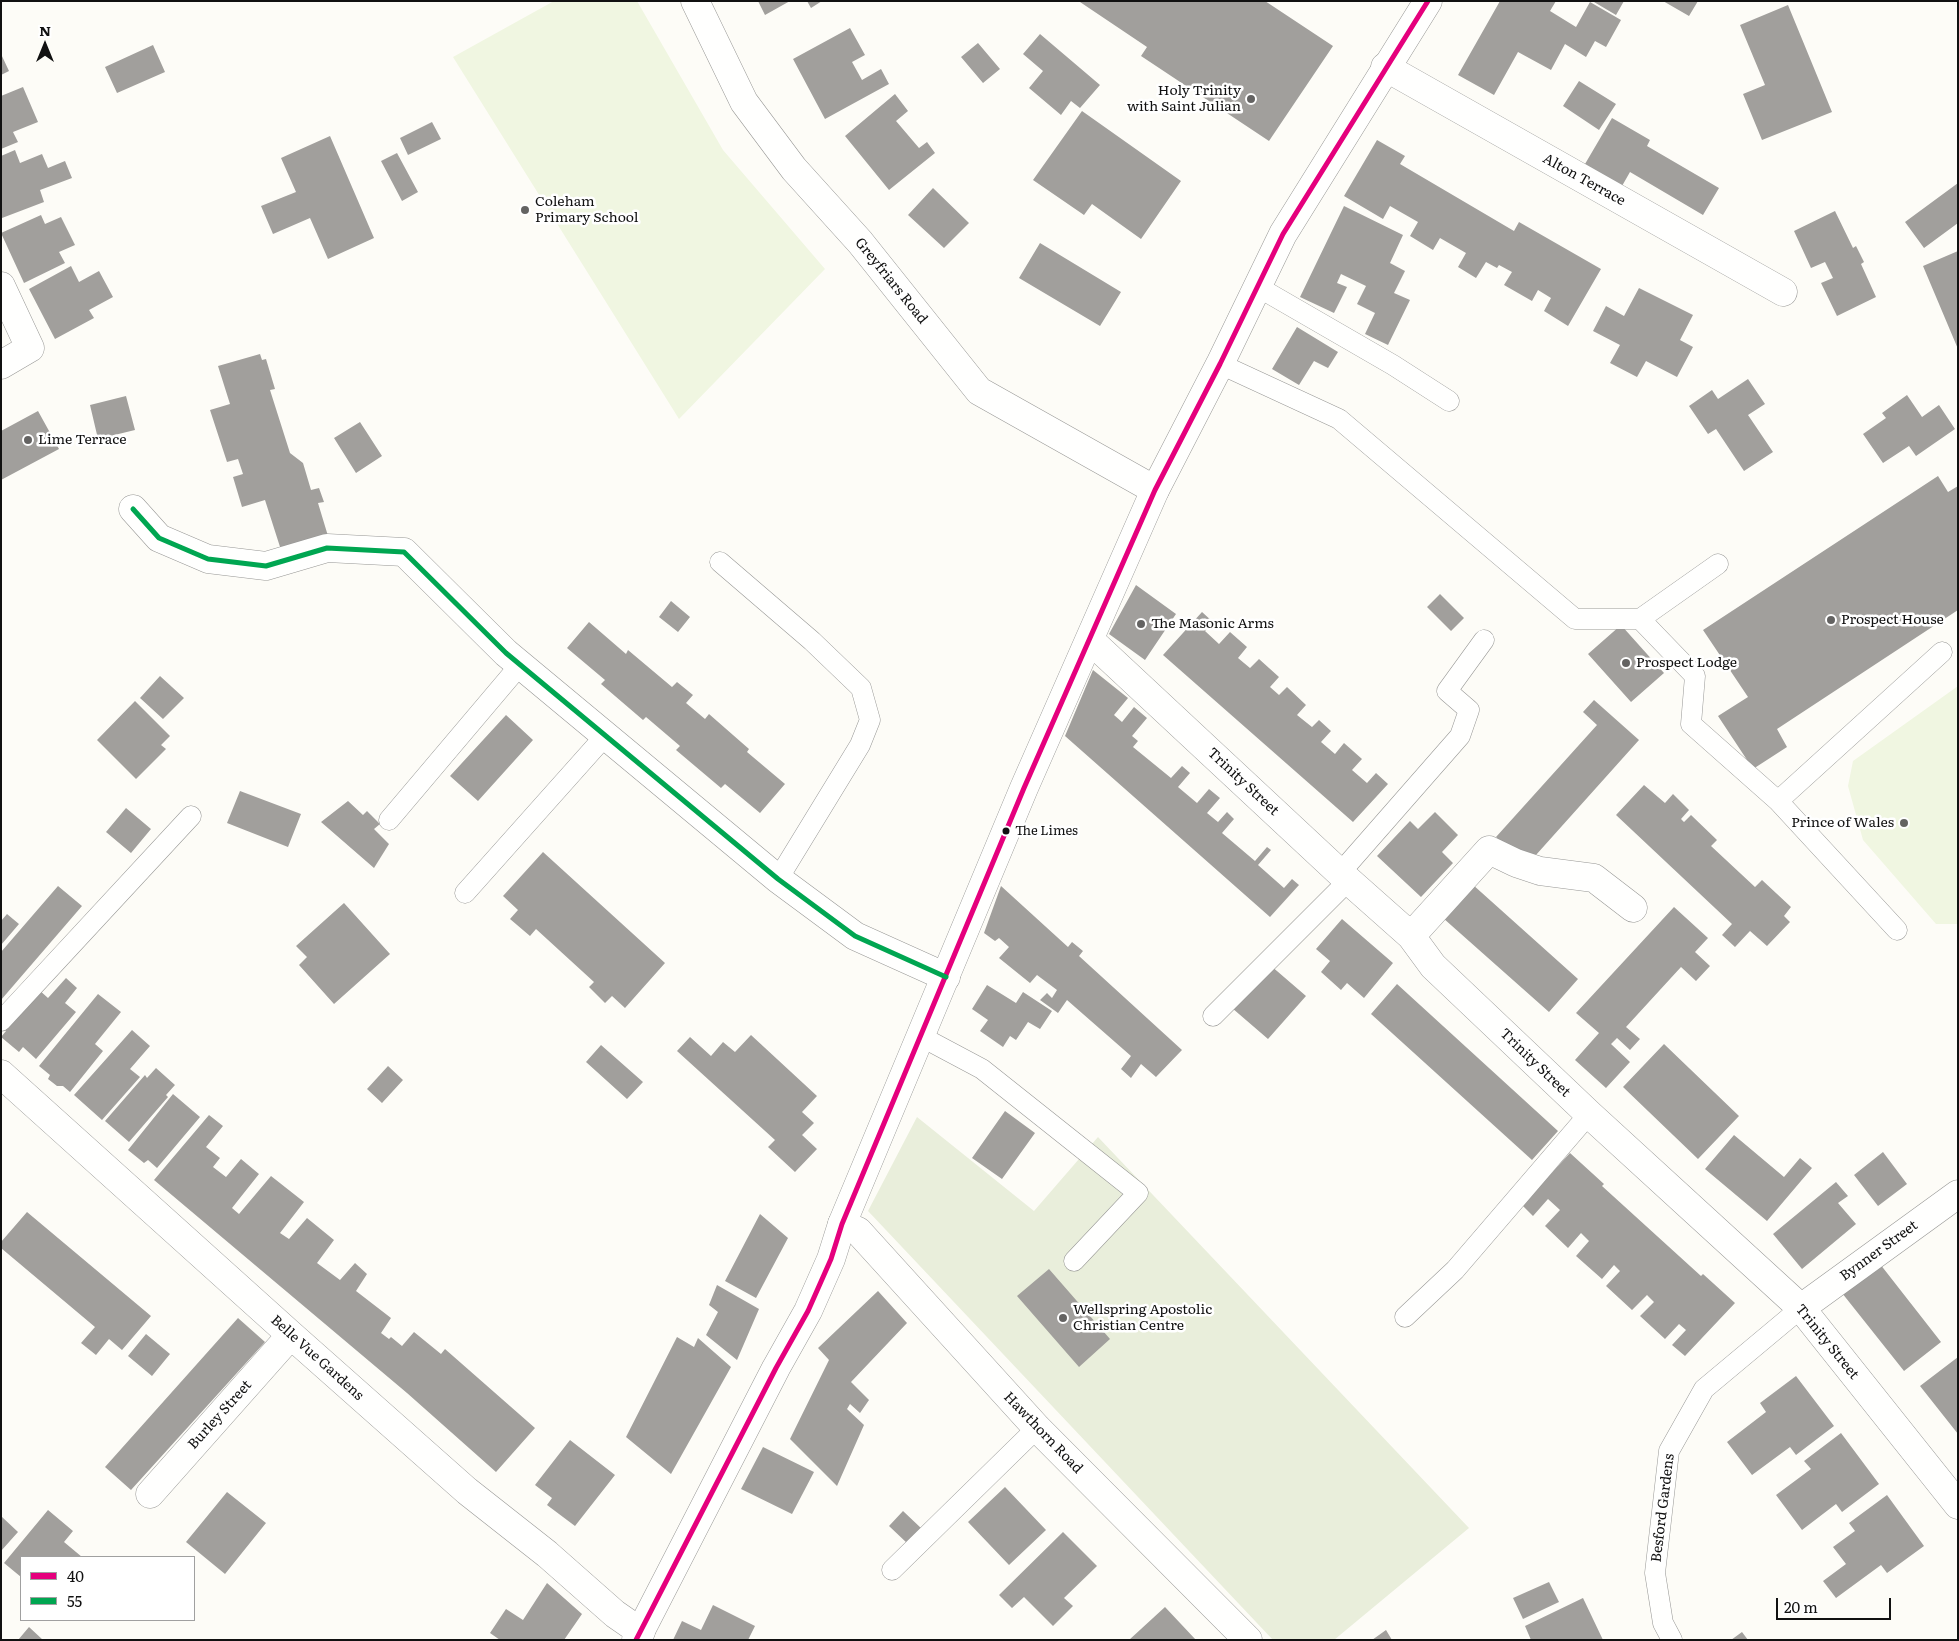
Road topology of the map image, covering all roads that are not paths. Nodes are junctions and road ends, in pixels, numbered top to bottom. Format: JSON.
{"nodes":[{"id":1,"x":696,"y":1,"type":"edge"},
{"id":2,"x":1428,"y":1,"type":"edge"},
{"id":3,"x":1385,"y":67,"type":"junction"},
{"id":4,"x":1,"y":286,"type":"edge"},
{"id":5,"x":1258,"y":287,"type":"junction"},
{"id":6,"x":1783,"y":292,"type":"dead end"},
{"id":7,"x":1220,"y":364,"type":"junction"},
{"id":8,"x":1,"y":365,"type":"edge"},
{"id":9,"x":1449,"y":401,"type":"dead end"},
{"id":10,"x":1155,"y":490,"type":"junction"},
{"id":11,"x":133,"y":509,"type":"dead end"},
{"id":12,"x":720,"y":562,"type":"dead end"},
{"id":13,"x":1718,"y":564,"type":"dead end"},
{"id":14,"x":1640,"y":619,"type":"junction"},
{"id":15,"x":1090,"y":640,"type":"junction"},
{"id":16,"x":1484,"y":640,"type":"dead end"},
{"id":17,"x":1942,"y":652,"type":"dead end"},
{"id":18,"x":513,"y":659,"type":"junction"},
{"id":19,"x":605,"y":736,"type":"junction"},
{"id":20,"x":1778,"y":801,"type":"junction"},
{"id":21,"x":190,"y":816,"type":"dead end"},
{"id":22,"x":389,"y":820,"type":"dead end"},
{"id":23,"x":1345,"y":877,"type":"junction"},
{"id":24,"x":778,"y":879,"type":"junction"},
{"id":25,"x":465,"y":892,"type":"dead end"},
{"id":26,"x":1633,"y":908,"type":"dead end"},
{"id":27,"x":1897,"y":930,"type":"dead end"},
{"id":28,"x":1411,"y":936,"type":"junction"},
{"id":29,"x":946,"y":977,"type":"junction"},
{"id":30,"x":1213,"y":1016,"type":"dead end"},
{"id":31,"x":1,"y":1021,"type":"edge"},
{"id":32,"x":920,"y":1036,"type":"junction"},
{"id":33,"x":1,"y":1074,"type":"edge"},
{"id":34,"x":1589,"y":1114,"type":"junction"},
{"id":35,"x":1958,"y":1194,"type":"edge"},
{"id":36,"x":842,"y":1224,"type":"junction"},
{"id":37,"x":1074,"y":1261,"type":"dead end"},
{"id":38,"x":1801,"y":1308,"type":"junction"},
{"id":39,"x":1405,"y":1318,"type":"dead end"},
{"id":40,"x":291,"y":1335,"type":"junction"},
{"id":41,"x":1037,"y":1428,"type":"junction"},
{"id":42,"x":150,"y":1494,"type":"dead end"},
{"id":43,"x":1958,"y":1505,"type":"edge"},
{"id":44,"x":892,"y":1570,"type":"dead end"},
{"id":45,"x":639,"y":1636,"type":"edge"},
{"id":46,"x":1248,"y":1640,"type":"edge"},
{"id":47,"x":1672,"y":1640,"type":"edge"}],
"edges":[{"from":1,"to":10,"type":"street","name":"Greyfriars Road"},
{"from":2,"to":3,"type":"street"},
{"from":3,"to":5,"type":"street"},
{"from":3,"to":6,"type":"street","name":"Alton Terrace"},
{"from":4,"to":8,"type":"street"},
{"from":5,"to":7,"type":"street"},
{"from":5,"to":9,"type":"lane"},
{"from":7,"to":10,"type":"street"},
{"from":7,"to":14,"type":"lane"},
{"from":10,"to":15,"type":"street"},
{"from":11,"to":18,"type":"street"},
{"from":12,"to":24,"type":"lane"},
{"from":13,"to":14,"type":"lane"},
{"from":14,"to":20,"type":"lane"},
{"from":15,"to":23,"type":"street","name":"Trinity Street"},
{"from":15,"to":29,"type":"street"},
{"from":16,"to":23,"type":"lane"},
{"from":17,"to":20,"type":"lane"},
{"from":18,"to":19,"type":"street"},
{"from":18,"to":22,"type":"lane"},
{"from":19,"to":24,"type":"street"},
{"from":19,"to":25,"type":"lane"},
{"from":20,"to":27,"type":"lane"},
{"from":21,"to":31,"type":"lane"},
{"from":23,"to":28,"type":"street","name":"Trinity Street"},
{"from":23,"to":30,"type":"lane"},
{"from":24,"to":29,"type":"street"},
{"from":26,"to":28,"type":"street"},
{"from":28,"to":34,"type":"street","name":"Trinity Street"},
{"from":29,"to":32,"type":"street"},
{"from":32,"to":36,"type":"street"},
{"from":32,"to":37,"type":"lane"},
{"from":33,"to":40,"type":"street","name":"Belle Vue Gardens"},
{"from":34,"to":38,"type":"street","name":"Trinity Street"},
{"from":34,"to":39,"type":"lane"},
{"from":35,"to":38,"type":"street","name":"Bynner Street"},
{"from":36,"to":41,"type":"street","name":"Hawthorn Road"},
{"from":36,"to":45,"type":"street"},
{"from":38,"to":43,"type":"street","name":"Trinity Street"},
{"from":38,"to":47,"type":"lane","name":"Besford Gardens"},
{"from":40,"to":42,"type":"street","name":"Burley Street"},
{"from":40,"to":45,"type":"street","name":"Belle Vue Gardens"},
{"from":41,"to":44,"type":"lane"},
{"from":41,"to":46,"type":"street","name":"Hawthorn Road"}]}
